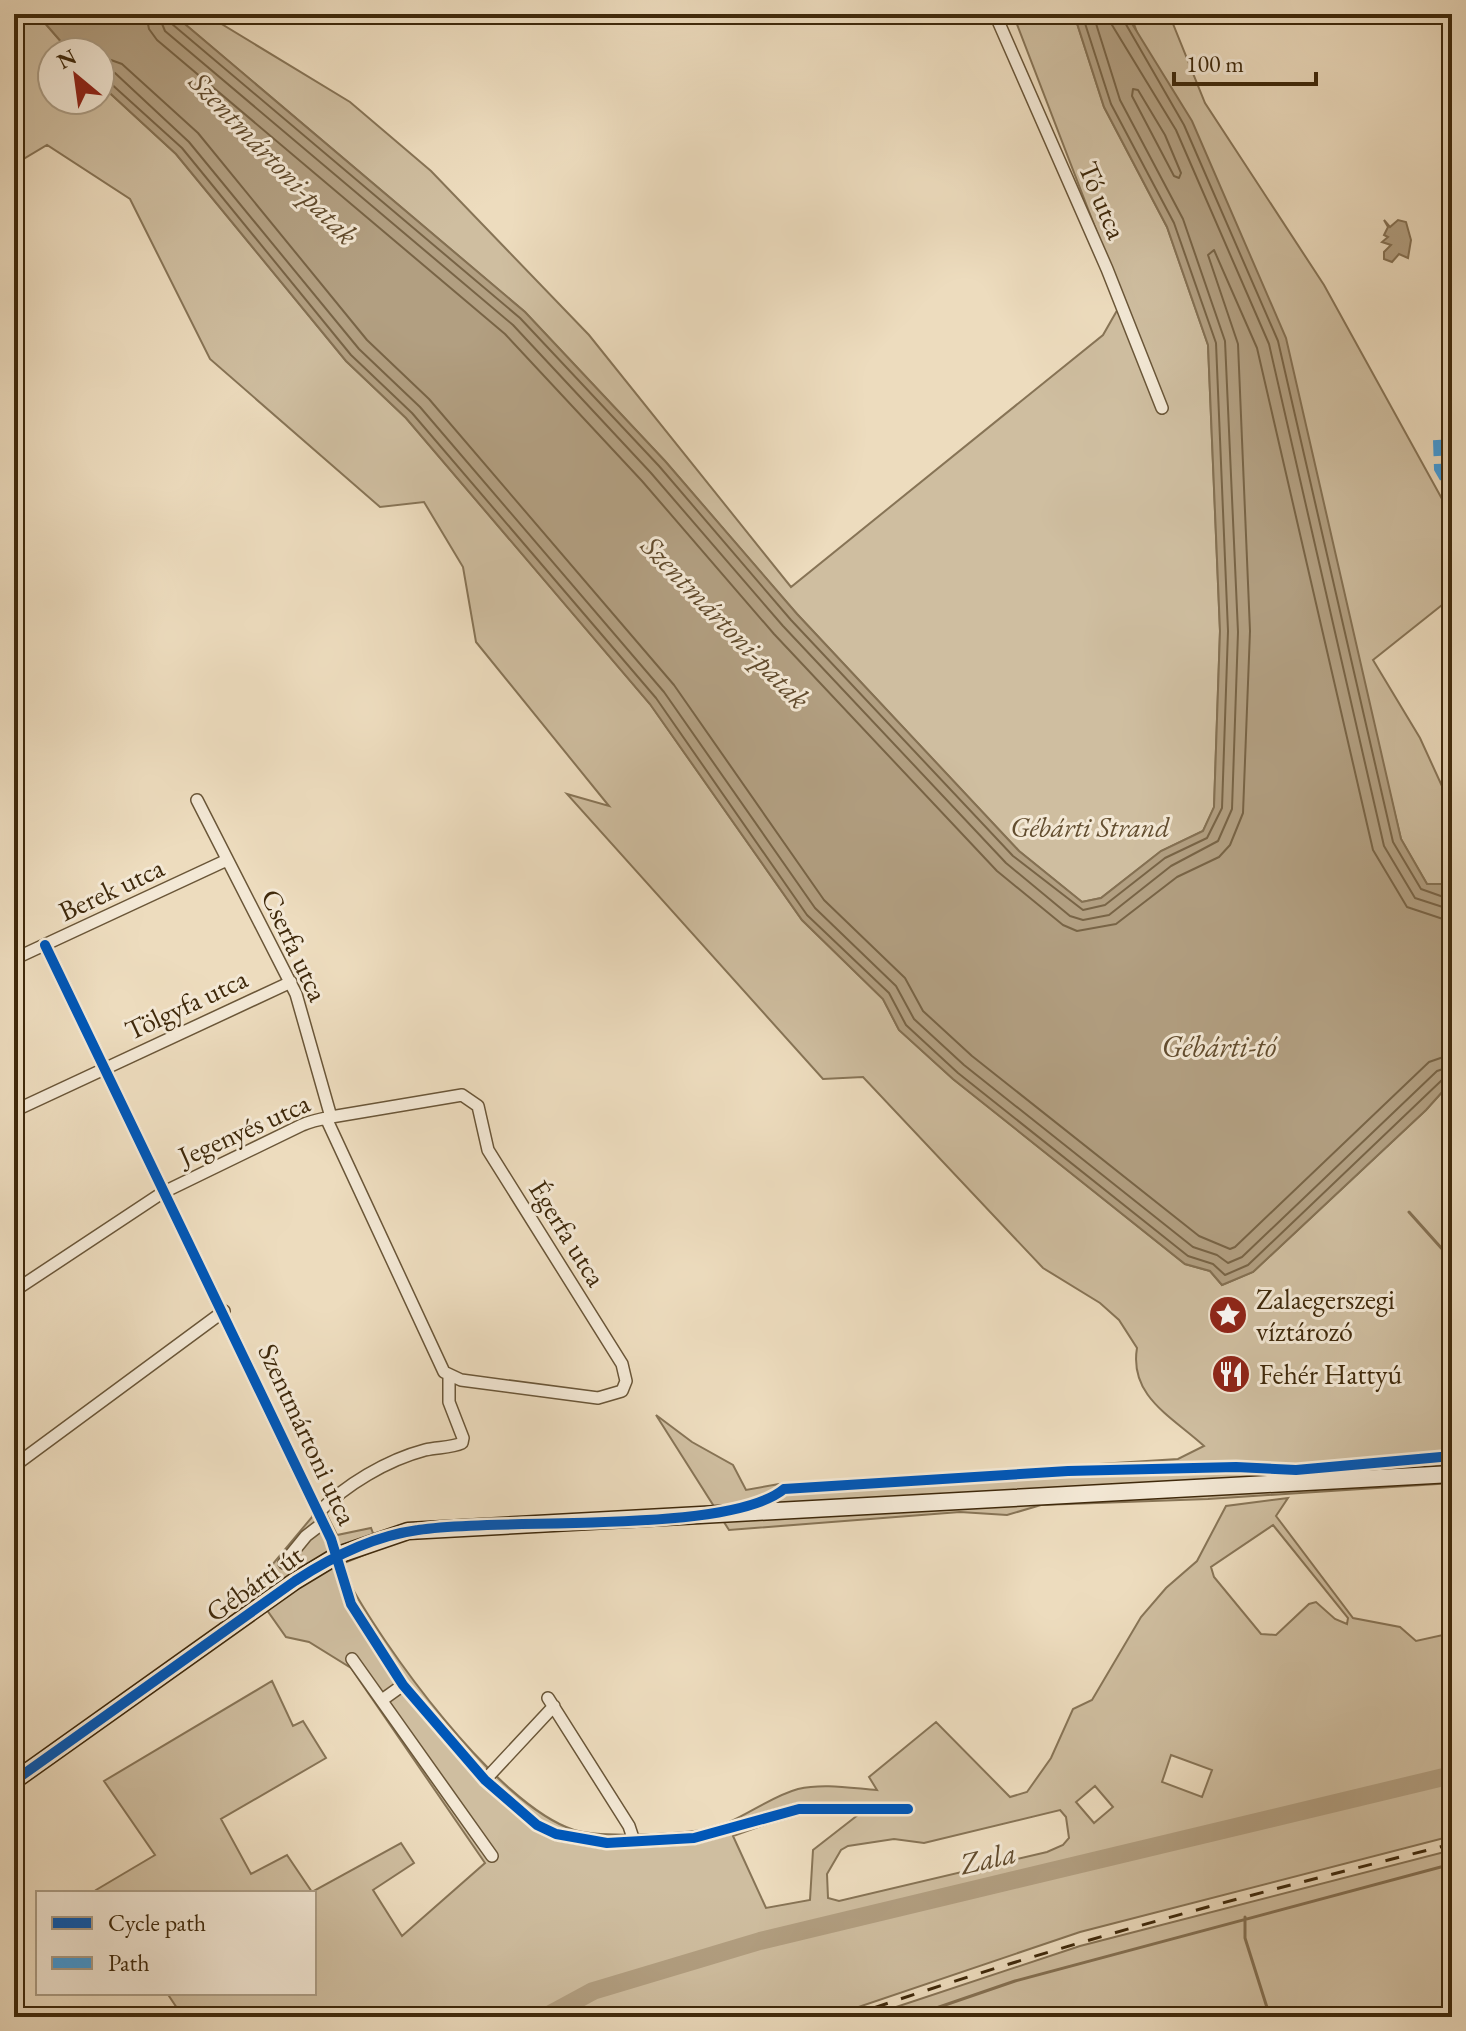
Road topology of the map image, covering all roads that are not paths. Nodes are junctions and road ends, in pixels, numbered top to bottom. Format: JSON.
{"nodes":[{"id":1,"x":995,"y":14,"type":"edge"},
{"id":2,"x":1162,"y":408,"type":"dead end"},
{"id":3,"x":197,"y":800,"type":"dead end"},
{"id":4,"x":227,"y":860,"type":"junction"},
{"id":5,"x":45,"y":945,"type":"junction"},
{"id":6,"x":14,"y":959,"type":"edge"},
{"id":7,"x":291,"y":982,"type":"junction"},
{"id":8,"x":103,"y":1069,"type":"junction"},
{"id":9,"x":474,"y":1101,"type":"joint"},
{"id":10,"x":14,"y":1111,"type":"edge"},
{"id":11,"x":328,"y":1117,"type":"junction"},
{"id":12,"x":162,"y":1193,"type":"junction"},
{"id":13,"x":14,"y":1291,"type":"edge"},
{"id":14,"x":224,"y":1311,"type":"junction"},
{"id":15,"x":449,"y":1377,"type":"junction"},
{"id":16,"x":14,"y":1466,"type":"edge"},
{"id":17,"x":1452,"y":1474,"type":"edge"},
{"id":18,"x":321,"y":1518,"type":"junction"},
{"id":19,"x":338,"y":1555,"type":"junction"},
{"id":20,"x":284,"y":1563,"type":"dead end"},
{"id":21,"x":352,"y":1659,"type":"dead end"},
{"id":22,"x":403,"y":1685,"type":"junction"},
{"id":23,"x":382,"y":1700,"type":"junction"},
{"id":24,"x":485,"y":1780,"type":"junction"},
{"id":25,"x":14,"y":1781,"type":"edge"},
{"id":26,"x":908,"y":1809,"type":"dead end"},
{"id":27,"x":634,"y":1841,"type":"junction"},
{"id":28,"x":492,"y":1856,"type":"dead end"}],
"edges":[{"from":1,"to":2,"type":"street","name":"Tó utca"},
{"from":3,"to":4,"type":"street","name":"Cserfa utca"},
{"from":4,"to":5,"type":"street","name":"Berek utca"},
{"from":4,"to":7,"type":"street","name":"Cserfa utca"},
{"from":5,"to":6,"type":"street","name":"Berek utca"},
{"from":5,"to":8,"type":"street","name":"Szentmártoni utca"},
{"from":7,"to":8,"type":"street","name":"Tölgyfa utca"},
{"from":7,"to":11,"type":"street","name":"Cserfa utca"},
{"from":8,"to":10,"type":"street","name":"Tölgyfa utca"},
{"from":8,"to":12,"type":"street","name":"Szentmártoni utca"},
{"from":9,"to":11,"type":"street","name":"Jegenyés utca"},
{"from":9,"to":15,"type":"street","name":"Égerfa utca"},
{"from":11,"to":12,"type":"street","name":"Jegenyés utca"},
{"from":11,"to":15,"type":"street","name":"Cserfa utca"},
{"from":12,"to":13,"type":"street","name":"Jegenyés utca"},
{"from":12,"to":14,"type":"street","name":"Szentmártoni utca"},
{"from":14,"to":16,"type":"street"},
{"from":14,"to":18,"type":"street","name":"Szentmártoni utca"},
{"from":15,"to":18,"type":"street","name":"Cserfa utca"},
{"from":17,"to":19,"type":"main road","name":"Gébárti út"},
{"from":18,"to":19,"type":"street","name":"Szentmártoni utca"},
{"from":18,"to":20,"type":"street","name":"Gébárti út"},
{"from":19,"to":22,"type":"street","name":"Szentmártoni utca"},
{"from":19,"to":25,"type":"main road","name":"Gébárti út"},
{"from":21,"to":23,"type":"street"},
{"from":22,"to":23,"type":"street"},
{"from":22,"to":24,"type":"street","name":"Szentmártoni utca"},
{"from":23,"to":28,"type":"street"},
{"from":24,"to":27,"type":"street","name":"Szentmártoni utca"},
{"from":24,"to":27,"type":"street"},
{"from":26,"to":27,"type":"street","name":"Szentmártoni utca"}]}
